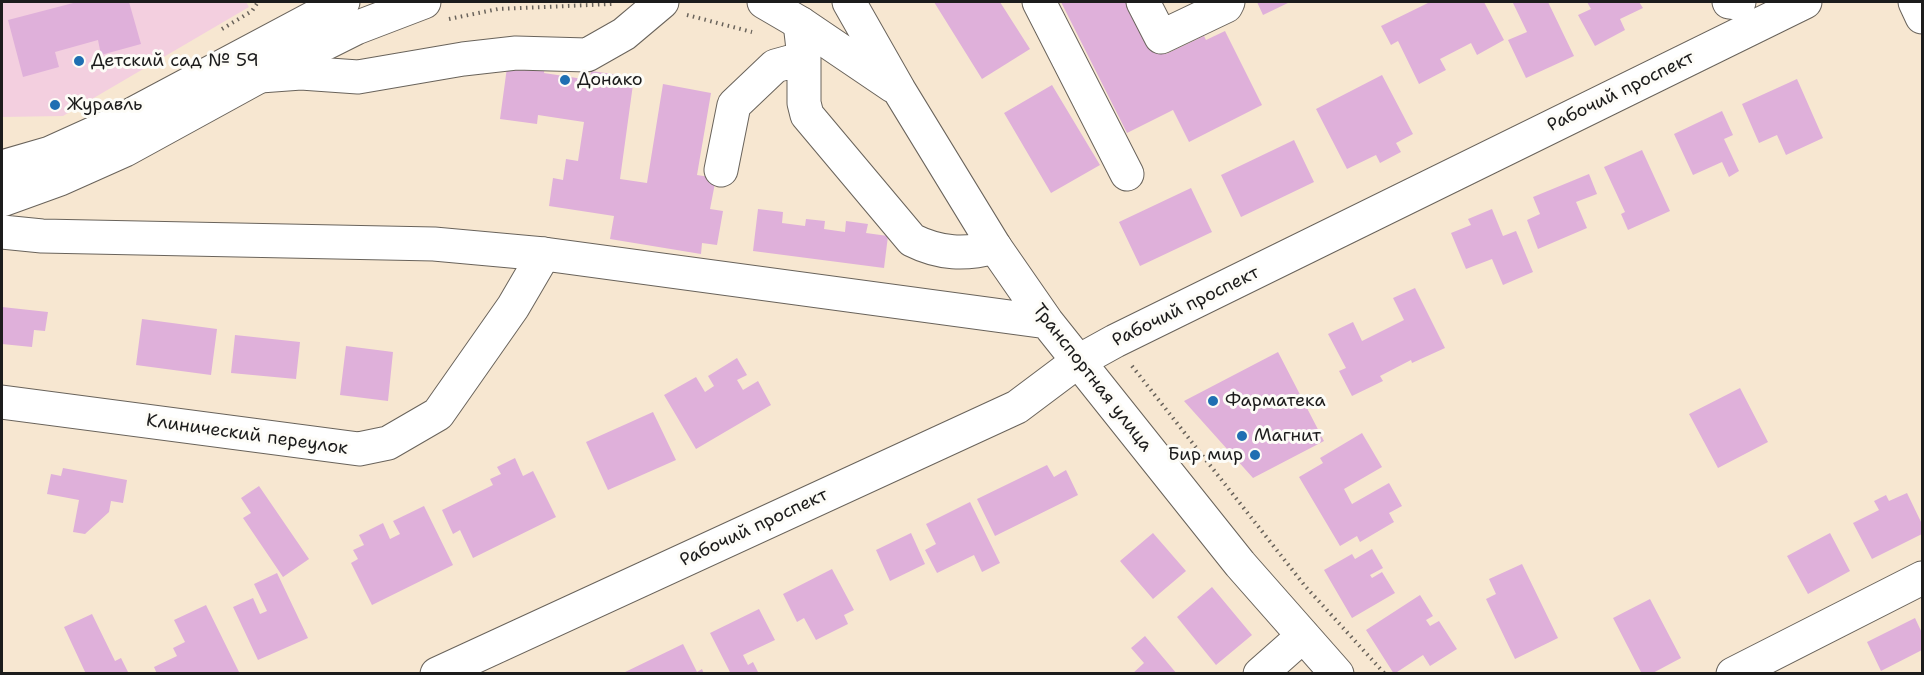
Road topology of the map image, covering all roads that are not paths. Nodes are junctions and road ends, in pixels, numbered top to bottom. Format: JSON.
{"nodes":[{"id":1,"x":344,"y":2,"type":"edge"},
{"id":2,"x":424,"y":2,"type":"edge"},
{"id":3,"x":662,"y":2,"type":"edge"},
{"id":4,"x":764,"y":2,"type":"edge"},
{"id":5,"x":849,"y":2,"type":"edge"},
{"id":6,"x":1039,"y":2,"type":"edge"},
{"id":7,"x":1143,"y":2,"type":"edge"},
{"id":8,"x":1228,"y":2,"type":"edge"},
{"id":9,"x":1729,"y":2,"type":"edge"},
{"id":10,"x":1739,"y":2,"type":"edge"},
{"id":11,"x":1805,"y":2,"type":"edge"},
{"id":12,"x":1915,"y":2,"type":"edge"},
{"id":13,"x":1923,"y":17,"type":"edge"},
{"id":14,"x":800,"y":23,"type":"junction"},
{"id":15,"x":804,"y":58,"type":"junction"},
{"id":16,"x":260,"y":76,"type":"junction"},
{"id":17,"x":899,"y":90,"type":"junction"},
{"id":18,"x":2,"y":167,"type":"edge"},
{"id":19,"x":721,"y":170,"type":"dead end"},
{"id":20,"x":1127,"y":174,"type":"dead end"},
{"id":21,"x":2,"y":200,"type":"edge"},
{"id":22,"x":2,"y":232,"type":"edge"},
{"id":23,"x":995,"y":247,"type":"junction"},
{"id":24,"x":544,"y":254,"type":"junction"},
{"id":25,"x":1047,"y":322,"type":"junction"},
{"id":26,"x":1077,"y":362,"type":"junction"},
{"id":27,"x":2,"y":402,"type":"edge"},
{"id":28,"x":1923,"y":578,"type":"edge"},
{"id":29,"x":1303,"y":636,"type":"junction"},
{"id":30,"x":437,"y":674,"type":"edge"},
{"id":31,"x":1260,"y":674,"type":"edge"},
{"id":32,"x":1337,"y":674,"type":"edge"},
{"id":33,"x":1732,"y":674,"type":"edge"}],
"edges":[{"from":1,"to":18,"type":"main road"},
{"from":2,"to":16,"type":"main road"},
{"from":3,"to":16,"type":"main road"},
{"from":4,"to":14,"type":"main road","name":"Транспортная улица"},
{"from":5,"to":17,"type":"main road","name":"Транспортная улица"},
{"from":6,"to":20,"type":"main road"},
{"from":7,"to":8,"type":"main road"},
{"from":9,"to":10,"type":"main road"},
{"from":11,"to":26,"type":"main road","name":"Рабочий проспект"},
{"from":12,"to":13,"type":"main road"},
{"from":14,"to":15,"type":"main road"},
{"from":14,"to":17,"type":"main road","name":"Транспортная улица"},
{"from":15,"to":19,"type":"main road"},
{"from":15,"to":23,"type":"main road"},
{"from":16,"to":21,"type":"main road"},
{"from":17,"to":23,"type":"main road","name":"Транспортная улица"},
{"from":22,"to":24,"type":"main road"},
{"from":23,"to":25,"type":"main road","name":"Транспортная улица"},
{"from":24,"to":25,"type":"main road"},
{"from":24,"to":27,"type":"main road","name":"Клинический переулок"},
{"from":25,"to":26,"type":"main road","name":"Транспортная улица"},
{"from":26,"to":29,"type":"main road","name":"Транспортная улица"},
{"from":26,"to":30,"type":"main road","name":"Рабочий проспект"},
{"from":28,"to":33,"type":"main road"},
{"from":29,"to":31,"type":"main road"},
{"from":29,"to":32,"type":"main road","name":"Транспортная улица"}]}
